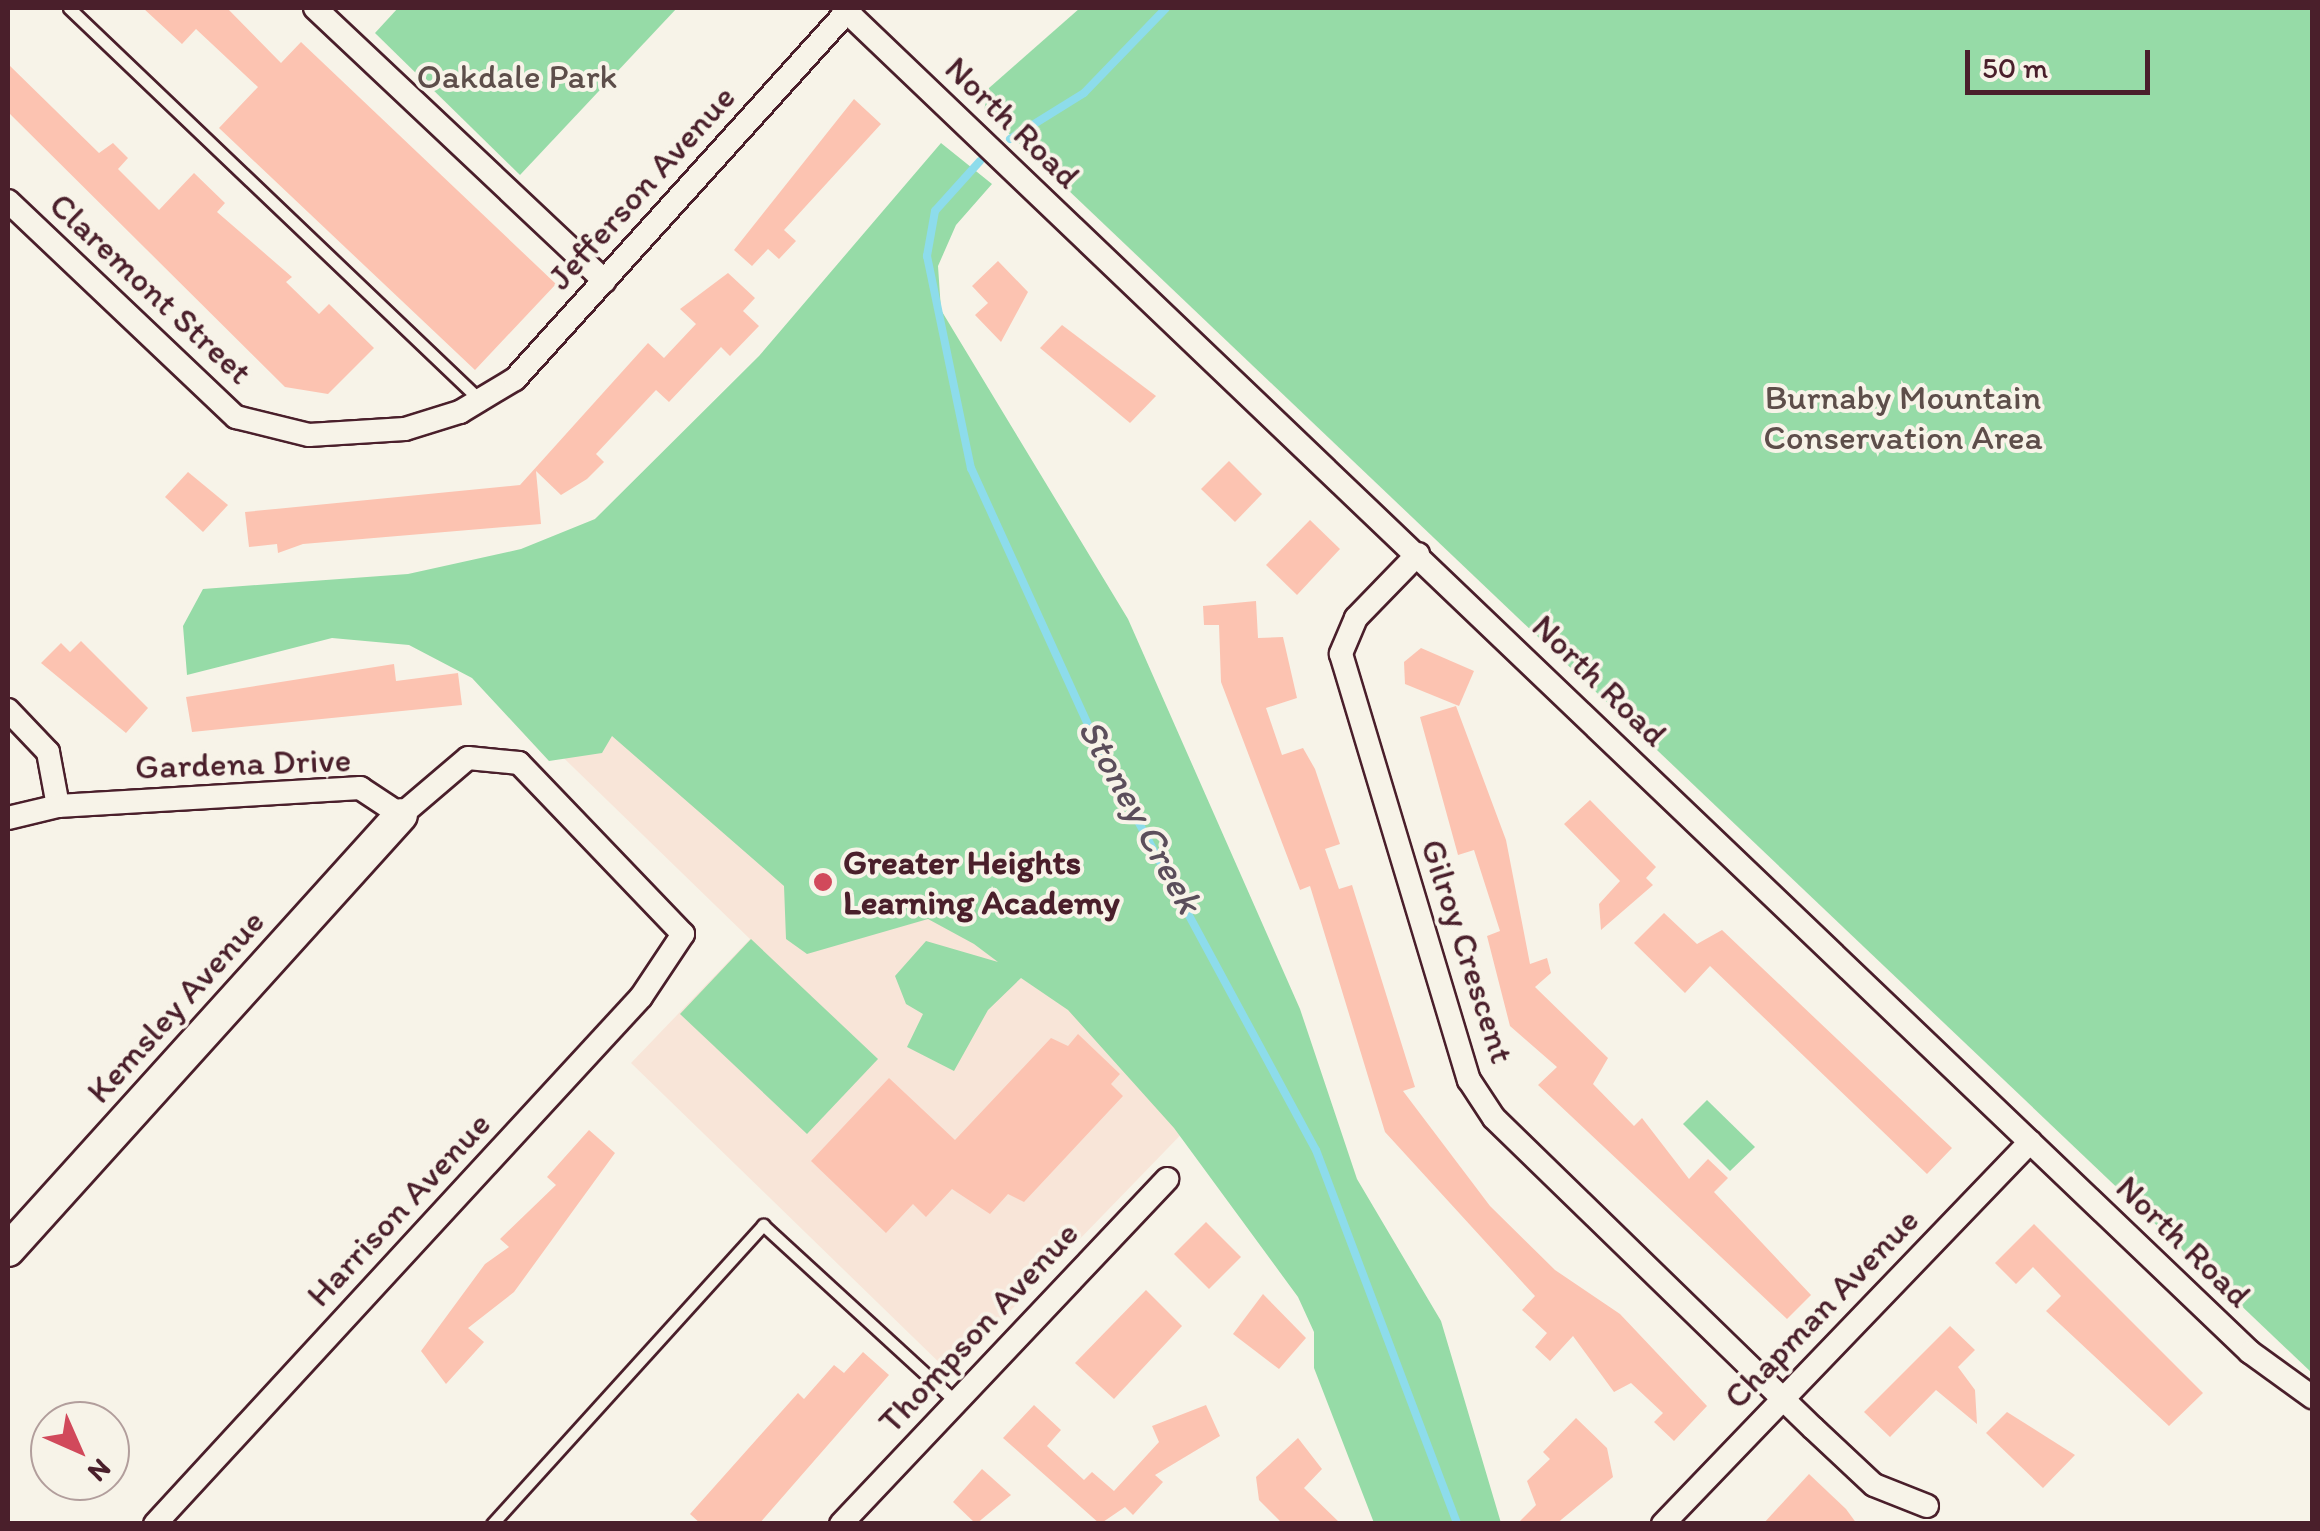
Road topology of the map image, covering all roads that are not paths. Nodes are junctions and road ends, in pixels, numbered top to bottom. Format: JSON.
{"nodes":[{"id":1,"x":69,"y":8,"type":"edge"},
{"id":2,"x":315,"y":8,"type":"edge"},
{"id":3,"x":847,"y":9,"type":"edge"},
{"id":4,"x":8,"y":200,"type":"edge"},
{"id":5,"x":606,"y":280,"type":"junction"},
{"id":6,"x":481,"y":401,"type":"junction"},
{"id":7,"x":1418,"y":554,"type":"junction"},
{"id":8,"x":8,"y":710,"type":"edge"},
{"id":9,"x":58,"y":806,"type":"junction"},
{"id":10,"x":401,"y":815,"type":"junction"},
{"id":11,"x":8,"y":818,"type":"edge"},
{"id":12,"x":2030,"y":1142,"type":"junction"},
{"id":13,"x":1166,"y":1178,"type":"dead end"},
{"id":14,"x":8,"y":1250,"type":"edge"},
{"id":15,"x":2312,"y":1397,"type":"edge"},
{"id":16,"x":1782,"y":1398,"type":"junction"},
{"id":17,"x":956,"y":1402,"type":"junction"},
{"id":18,"x":1927,"y":1506,"type":"dead end"},
{"id":19,"x":155,"y":1524,"type":"edge"},
{"id":20,"x":492,"y":1524,"type":"edge"},
{"id":21,"x":841,"y":1524,"type":"edge"},
{"id":22,"x":1663,"y":1524,"type":"edge"}],
"edges":[{"from":1,"to":6,"type":"lane"},
{"from":2,"to":5,"type":"street"},
{"from":3,"to":5,"type":"street","name":"Jefferson Avenue"},
{"from":3,"to":7,"type":"street","name":"North Road"},
{"from":4,"to":6,"type":"street","name":"Claremont Street"},
{"from":5,"to":6,"type":"street","name":"Jefferson Avenue"},
{"from":7,"to":12,"type":"street","name":"North Road"},
{"from":7,"to":16,"type":"street","name":"Gilroy Crescent"},
{"from":8,"to":9,"type":"street"},
{"from":9,"to":10,"type":"street","name":"Gardena Drive"},
{"from":9,"to":11,"type":"street","name":"Gardena Drive"},
{"from":10,"to":14,"type":"street","name":"Kemsley Avenue"},
{"from":10,"to":19,"type":"street","name":"Harrison Avenue"},
{"from":12,"to":15,"type":"street","name":"North Road"},
{"from":12,"to":16,"type":"street","name":"Chapman Avenue"},
{"from":13,"to":17,"type":"street","name":"Thompson Avenue"},
{"from":16,"to":18,"type":"street","name":"Gilroy Crescent"},
{"from":16,"to":22,"type":"street","name":"Chapman Avenue"},
{"from":17,"to":20,"type":"lane"},
{"from":17,"to":21,"type":"street","name":"Thompson Avenue"}]}
